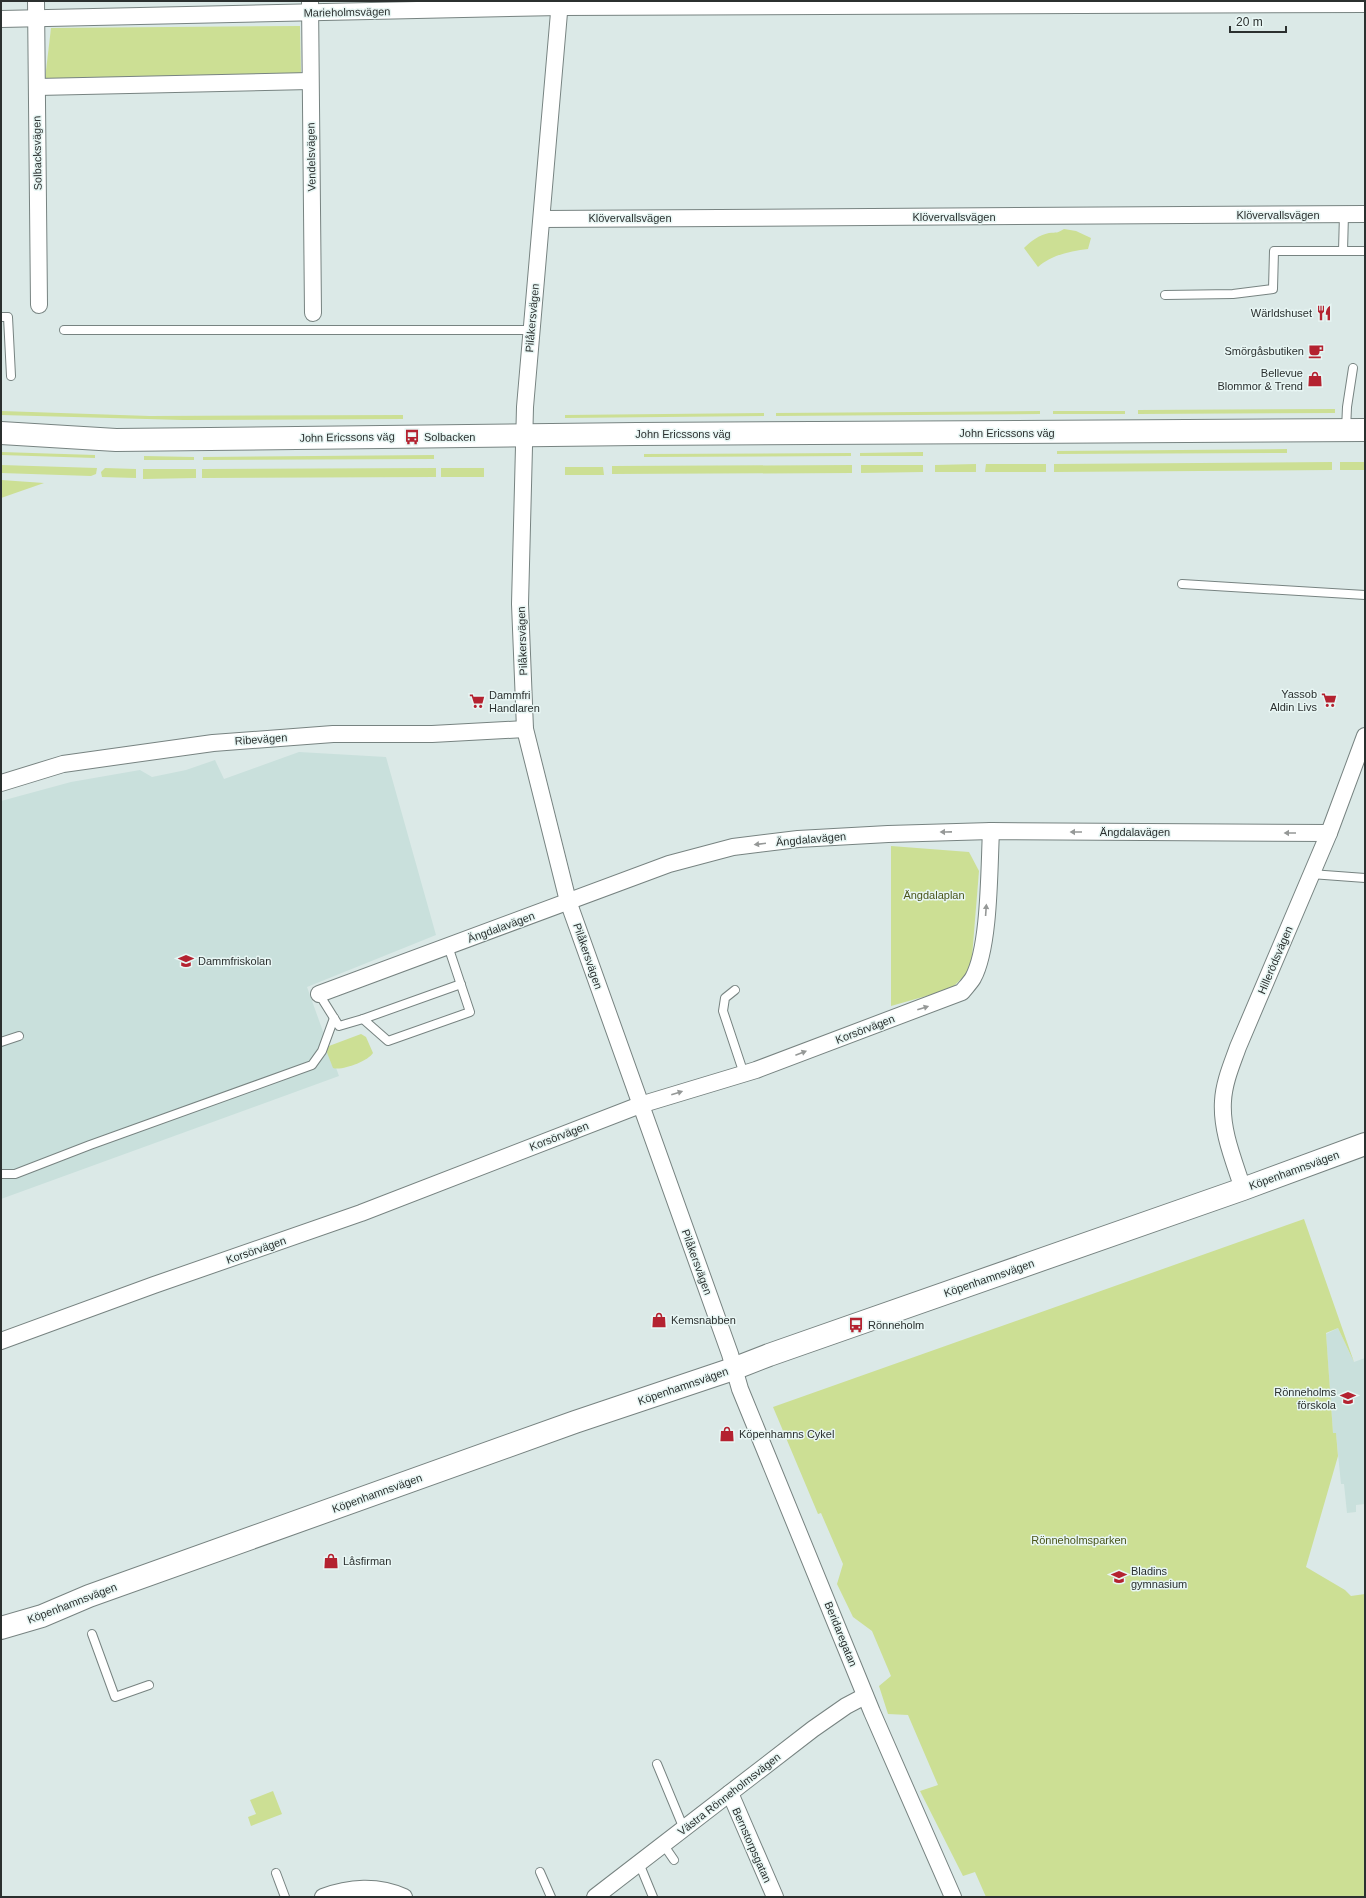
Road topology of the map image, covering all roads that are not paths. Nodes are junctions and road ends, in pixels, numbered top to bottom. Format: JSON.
{"nodes":[{"id":1,"x":36,"y":1,"type":"edge"},
{"id":2,"x":1011,"y":3,"type":"edge"},
{"id":3,"x":560,"y":4,"type":"edge"},
{"id":4,"x":1365,"y":4,"type":"edge"},
{"id":5,"x":310,"y":7,"type":"edge"},
{"id":6,"x":36,"y":18,"type":"junction"},
{"id":7,"x":1,"y":19,"type":"edge"},
{"id":8,"x":310,"y":81,"type":"junction"},
{"id":9,"x":37,"y":87,"type":"junction"},
{"id":10,"x":1344,"y":214,"type":"junction"},
{"id":11,"x":1365,"y":214,"type":"edge"},
{"id":12,"x":542,"y":219,"type":"junction"},
{"id":13,"x":1343,"y":251,"type":"junction"},
{"id":14,"x":1365,"y":251,"type":"edge"},
{"id":15,"x":1165,"y":294,"type":"dead end"},
{"id":16,"x":39,"y":305,"type":"dead end"},
{"id":17,"x":313,"y":313,"type":"dead end"},
{"id":18,"x":1,"y":317,"type":"edge"},
{"id":19,"x":64,"y":330,"type":"dead end"},
{"id":20,"x":530,"y":330,"type":"junction"},
{"id":21,"x":1353,"y":368,"type":"dead end"},
{"id":22,"x":11,"y":376,"type":"dead end"},
{"id":23,"x":1356,"y":430,"type":"edge"},
{"id":24,"x":1,"y":433,"type":"edge"},
{"id":25,"x":523,"y":436,"type":"junction"},
{"id":26,"x":1182,"y":584,"type":"dead end"},
{"id":27,"x":1365,"y":595,"type":"edge"},
{"id":28,"x":526,"y":729,"type":"junction"},
{"id":29,"x":1365,"y":736,"type":"edge"},
{"id":30,"x":1,"y":782,"type":"edge"},
{"id":31,"x":991,"y":831,"type":"junction"},
{"id":32,"x":1329,"y":833,"type":"junction"},
{"id":33,"x":1311,"y":874,"type":"junction"},
{"id":34,"x":1365,"y":878,"type":"edge"},
{"id":35,"x":568,"y":901,"type":"junction"},
{"id":36,"x":448,"y":946,"type":"junction"},
{"id":37,"x":461,"y":984,"type":"junction"},
{"id":38,"x":735,"y":990,"type":"dead end"},
{"id":39,"x":319,"y":994,"type":"joint"},
{"id":40,"x":334,"y":1018,"type":"junction"},
{"id":41,"x":363,"y":1019,"type":"junction"},
{"id":42,"x":19,"y":1036,"type":"dead end"},
{"id":43,"x":1,"y":1042,"type":"edge"},
{"id":44,"x":744,"y":1074,"type":"junction"},
{"id":45,"x":640,"y":1105,"type":"junction"},
{"id":46,"x":1365,"y":1144,"type":"edge"},
{"id":47,"x":1,"y":1174,"type":"edge"},
{"id":48,"x":1242,"y":1189,"type":"junction"},
{"id":49,"x":1,"y":1341,"type":"edge"},
{"id":50,"x":734,"y":1369,"type":"junction"},
{"id":51,"x":1,"y":1628,"type":"edge"},
{"id":52,"x":92,"y":1634,"type":"dead end"},
{"id":53,"x":149,"y":1685,"type":"dead end"},
{"id":54,"x":866,"y":1696,"type":"junction"},
{"id":55,"x":657,"y":1764,"type":"dead end"},
{"id":56,"x":730,"y":1793,"type":"junction"},
{"id":57,"x":684,"y":1829,"type":"junction"},
{"id":58,"x":663,"y":1844,"type":"junction"},
{"id":59,"x":674,"y":1860,"type":"dead end"},
{"id":60,"x":639,"y":1863,"type":"junction"},
{"id":61,"x":540,"y":1872,"type":"dead end"},
{"id":62,"x":276,"y":1873,"type":"dead end"},
{"id":63,"x":285,"y":1897,"type":"edge"},
{"id":64,"x":322,"y":1897,"type":"edge"},
{"id":65,"x":404,"y":1897,"type":"edge"},
{"id":66,"x":551,"y":1897,"type":"edge"},
{"id":67,"x":595,"y":1897,"type":"edge"},
{"id":68,"x":653,"y":1897,"type":"edge"},
{"id":69,"x":775,"y":1897,"type":"edge"},
{"id":70,"x":953,"y":1897,"type":"edge"}],
"edges":[{"from":1,"to":6,"type":"street","name":"Solbacksvägen"},
{"from":2,"to":3,"type":"street","name":"Marieholmsvägen"},
{"from":2,"to":4,"type":"street","name":"Marieholmsvägen"},
{"from":3,"to":5,"type":"street","name":"Marieholmsvägen"},
{"from":3,"to":12,"type":"street","name":"Pilåkersvägen"},
{"from":5,"to":6,"type":"street","name":"Marieholmsvägen"},
{"from":5,"to":8,"type":"street","name":"Vendelsvägen"},
{"from":6,"to":7,"type":"street","name":"Marieholmsvägen"},
{"from":6,"to":9,"type":"street","name":"Solbacksvägen"},
{"from":8,"to":9,"type":"street"},
{"from":8,"to":17,"type":"street","name":"Vendelsvägen"},
{"from":9,"to":16,"type":"street","name":"Solbacksvägen"},
{"from":10,"to":11,"type":"street","name":"Klövervallsvägen"},
{"from":10,"to":12,"type":"street","name":"Klövervallsvägen"},
{"from":10,"to":13,"type":"lane"},
{"from":12,"to":20,"type":"street","name":"Pilåkersvägen"},
{"from":13,"to":14,"type":"lane"},
{"from":13,"to":15,"type":"lane"},
{"from":18,"to":22,"type":"lane"},
{"from":19,"to":20,"type":"lane"},
{"from":20,"to":25,"type":"street","name":"Pilåkersvägen"},
{"from":21,"to":23,"type":"lane"},
{"from":23,"to":25,"type":"street","name":"John Ericssons väg"},
{"from":24,"to":25,"type":"street","name":"John Ericssons väg"},
{"from":25,"to":28,"type":"street","name":"Pilåkersvägen"},
{"from":26,"to":27,"type":"lane"},
{"from":28,"to":30,"type":"street","name":"Ribevägen"},
{"from":28,"to":35,"type":"street","name":"Pilåkersvägen"},
{"from":29,"to":32,"type":"street","name":"Hillerödsvägen"},
{"from":32,"to":31,"type":"street","name":"Ängdalavägen","one_way":true},
{"from":31,"to":35,"type":"street","name":"Ängdalavägen","one_way":true},
{"from":44,"to":31,"type":"street","name":"Korsörvägen","one_way":true},
{"from":32,"to":33,"type":"street","name":"Hillerödsvägen"},
{"from":33,"to":34,"type":"lane"},
{"from":33,"to":48,"type":"street","name":"Hillerödsvägen"},
{"from":35,"to":36,"type":"street","name":"Ängdalavägen"},
{"from":35,"to":45,"type":"street","name":"Pilåkersvägen"},
{"from":36,"to":37,"type":"lane"},
{"from":36,"to":39,"type":"street","name":"Ängdalavägen"},
{"from":37,"to":41,"type":"lane"},
{"from":37,"to":41,"type":"lane"},
{"from":38,"to":44,"type":"lane"},
{"from":39,"to":40,"type":"lane"},
{"from":40,"to":41,"type":"lane"},
{"from":40,"to":47,"type":"lane"},
{"from":42,"to":43,"type":"lane"},
{"from":45,"to":44,"type":"street","name":"Korsörvägen","one_way":true},
{"from":45,"to":49,"type":"street","name":"Korsörvägen"},
{"from":45,"to":50,"type":"street","name":"Pilåkersvägen"},
{"from":46,"to":48,"type":"street","name":"Köpenhamnsvägen"},
{"from":48,"to":50,"type":"street","name":"Köpenhamnsvägen"},
{"from":50,"to":51,"type":"street","name":"Köpenhamnsvägen"},
{"from":50,"to":54,"type":"street","name":"Beridaregatan"},
{"from":52,"to":53,"type":"lane"},
{"from":54,"to":56,"type":"street","name":"Västra Rönneholmsvägen"},
{"from":54,"to":70,"type":"street","name":"Beridaregatan"},
{"from":55,"to":57,"type":"lane"},
{"from":56,"to":57,"type":"street","name":"Västra Rönneholmsvägen"},
{"from":56,"to":69,"type":"street","name":"Bernstorpsgatan"},
{"from":57,"to":58,"type":"street","name":"Västra Rönneholmsvägen"},
{"from":58,"to":59,"type":"lane"},
{"from":58,"to":60,"type":"street","name":"Västra Rönneholmsvägen"},
{"from":60,"to":67,"type":"street","name":"Västra Rönneholmsvägen"},
{"from":60,"to":68,"type":"lane"},
{"from":61,"to":66,"type":"lane"},
{"from":62,"to":63,"type":"lane"},
{"from":64,"to":65,"type":"street"}]}
